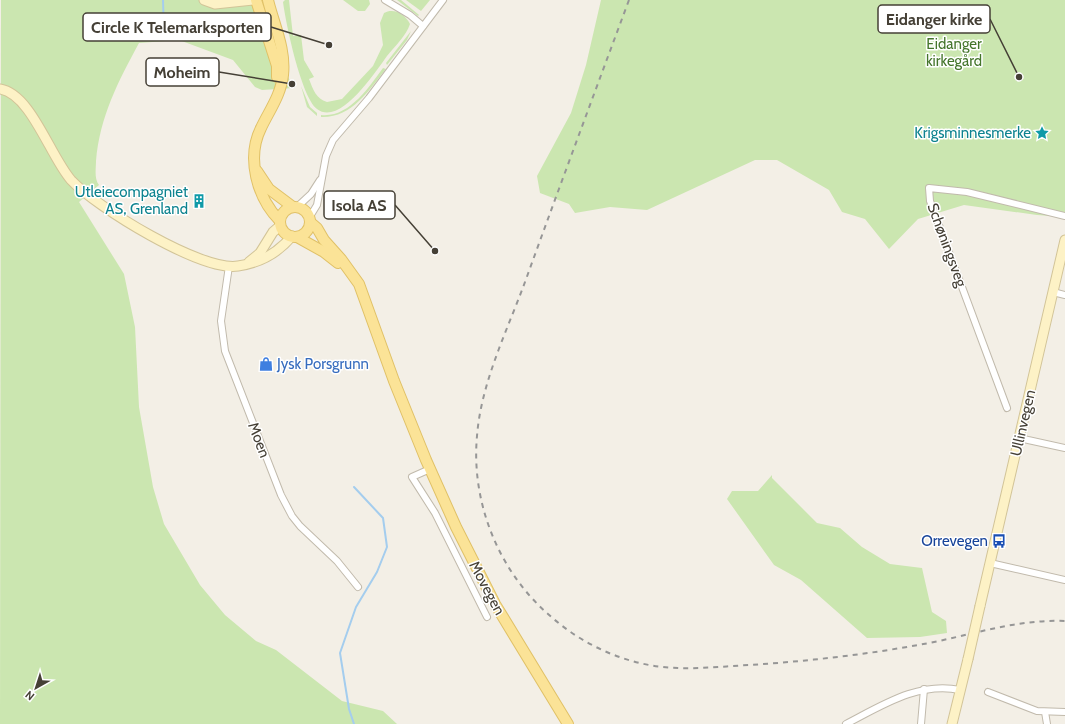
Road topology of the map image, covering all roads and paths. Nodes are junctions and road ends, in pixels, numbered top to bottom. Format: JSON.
{"nodes":[{"id":1,"x":219,"y":0,"type":"edge"},
{"id":2,"x":253,"y":0,"type":"edge"},
{"id":3,"x":256,"y":0,"type":"edge"},
{"id":4,"x":268,"y":0,"type":"edge"},
{"id":5,"x":385,"y":0,"type":"edge"},
{"id":6,"x":443,"y":0,"type":"edge"},
{"id":7,"x":206,"y":1,"type":"edge"},
{"id":8,"x":423,"y":26,"type":"junction"},
{"id":9,"x":0,"y":89,"type":"edge"},
{"id":10,"x":275,"y":102,"type":"junction"},
{"id":11,"x":256,"y":169,"type":"junction"},
{"id":12,"x":321,"y":179,"type":"junction"},
{"id":13,"x":295,"y":207,"type":"junction"},
{"id":14,"x":1065,"y":216,"type":"edge"},
{"id":15,"x":310,"y":220,"type":"junction"},
{"id":16,"x":280,"y":224,"type":"junction"},
{"id":17,"x":295,"y":236,"type":"junction"},
{"id":18,"x":1065,"y":240,"type":"edge"},
{"id":19,"x":248,"y":263,"type":"junction"},
{"id":20,"x":229,"y":266,"type":"junction"},
{"id":21,"x":349,"y":271,"type":"junction"},
{"id":22,"x":1053,"y":292,"type":"junction"},
{"id":23,"x":1065,"y":295,"type":"edge"},
{"id":24,"x":1007,"y":408,"type":"dead end"},
{"id":25,"x":1019,"y":438,"type":"junction"},
{"id":26,"x":1065,"y":448,"type":"edge"},
{"id":27,"x":430,"y":469,"type":"junction"},
{"id":28,"x":990,"y":563,"type":"junction"},
{"id":29,"x":1065,"y":572,"type":"edge"},
{"id":30,"x":1064,"y":579,"type":"edge"},
{"id":31,"x":358,"y":587,"type":"dead end"},
{"id":32,"x":487,"y":617,"type":"dead end"},
{"id":33,"x":924,"y":690,"type":"junction"},
{"id":34,"x":960,"y":690,"type":"junction"},
{"id":35,"x":988,"y":692,"type":"dead end"},
{"id":36,"x":1045,"y":712,"type":"junction"},
{"id":37,"x":1065,"y":712,"type":"edge"},
{"id":38,"x":568,"y":724,"type":"edge"},
{"id":39,"x":846,"y":724,"type":"edge"},
{"id":40,"x":921,"y":724,"type":"edge"},
{"id":41,"x":952,"y":724,"type":"edge"},
{"id":42,"x":1047,"y":724,"type":"edge"}],
"edges":[{"from":1,"to":7,"type":"main road"},
{"from":2,"to":7,"type":"main road"},
{"from":3,"to":10,"type":"main road"},
{"from":4,"to":10,"type":"main road"},
{"from":5,"to":8,"type":"street"},
{"from":6,"to":8,"type":"street"},
{"from":8,"to":12,"type":"street"},
{"from":9,"to":20,"type":"main road"},
{"from":10,"to":11,"type":"main road"},
{"from":11,"to":13,"type":"main road"},
{"from":11,"to":16,"type":"main road"},
{"from":12,"to":13,"type":"street"},
{"from":12,"to":15,"type":"street"},
{"from":13,"to":15,"type":"main road"},
{"from":13,"to":16,"type":"main road"},
{"from":14,"to":24,"type":"street","name":"Schøningsveg"},
{"from":15,"to":17,"type":"main road"},
{"from":15,"to":21,"type":"main road","name":"Movegen"},
{"from":16,"to":17,"type":"main road"},
{"from":16,"to":19,"type":"main road"},
{"from":17,"to":19,"type":"main road"},
{"from":17,"to":21,"type":"main road","name":"Movegen"},
{"from":18,"to":22,"type":"main road","name":"Ullinvegen"},
{"from":19,"to":20,"type":"main road"},
{"from":20,"to":31,"type":"street","name":"Moen"},
{"from":21,"to":27,"type":"main road","name":"Movegen"},
{"from":22,"to":23,"type":"street"},
{"from":22,"to":25,"type":"main road","name":"Ullinvegen"},
{"from":25,"to":26,"type":"street"},
{"from":25,"to":28,"type":"main road","name":"Ullinvegen"},
{"from":27,"to":32,"type":"street","name":"Movegen"},
{"from":27,"to":38,"type":"main road","name":"Movegen"},
{"from":28,"to":30,"type":"street"},
{"from":28,"to":34,"type":"main road","name":"Ullinvegen","bridge":true},
{"from":29,"to":30,"type":"street"},
{"from":33,"to":34,"type":"street"},
{"from":33,"to":39,"type":"street"},
{"from":33,"to":40,"type":"street"},
{"from":34,"to":41,"type":"main road"},
{"from":35,"to":36,"type":"street"},
{"from":36,"to":37,"type":"street"},
{"from":36,"to":42,"type":"street"}]}
